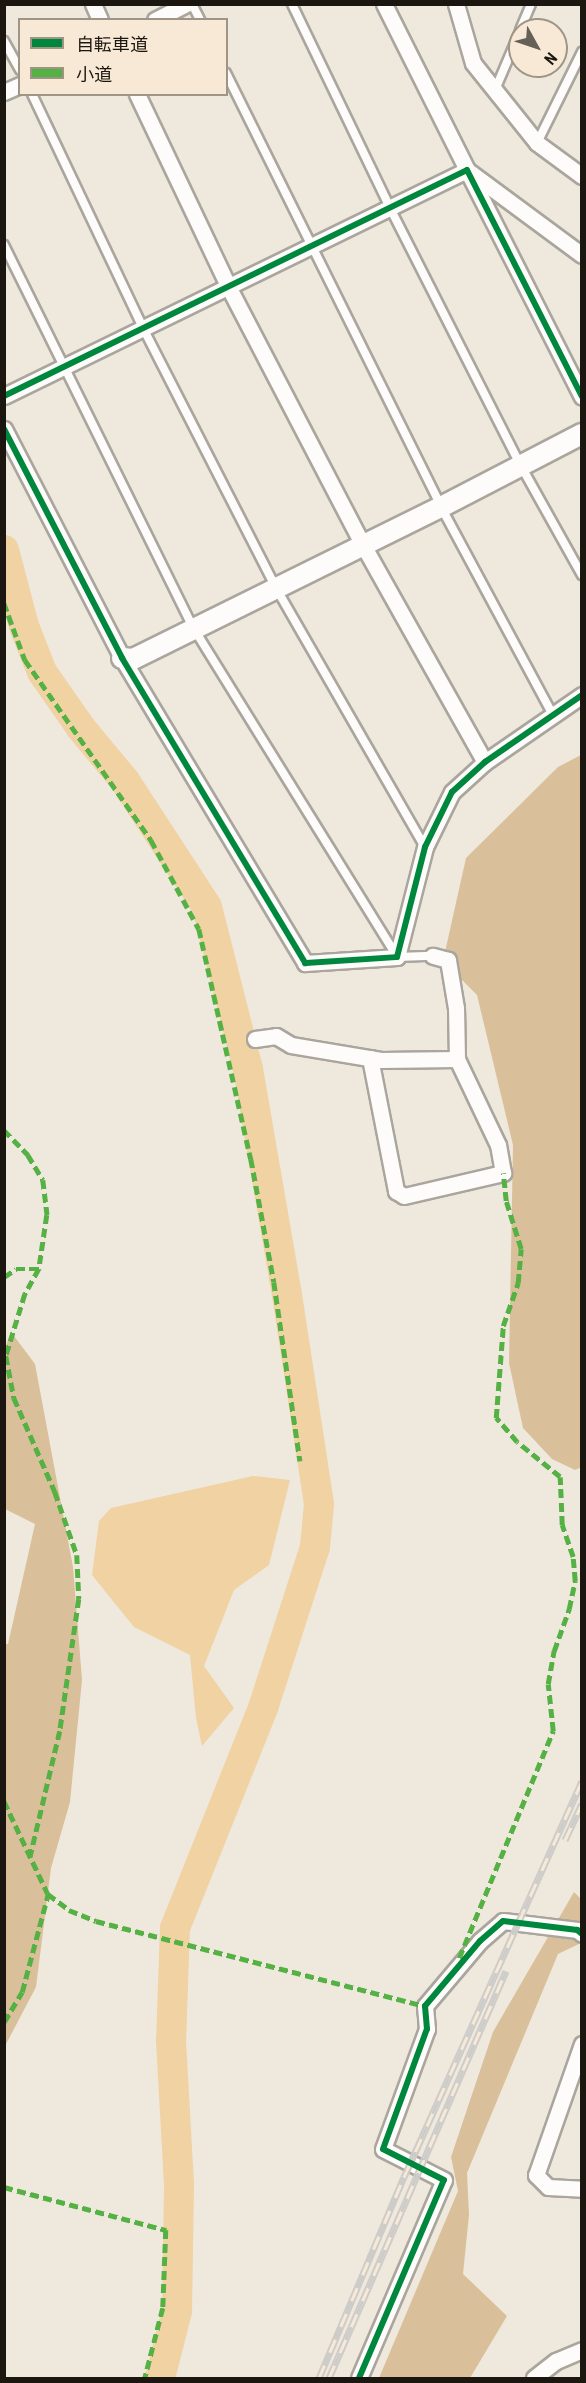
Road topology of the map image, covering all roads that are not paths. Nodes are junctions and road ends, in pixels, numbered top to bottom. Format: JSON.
{"nodes":[{"id":1,"x":93,"y":4,"type":"edge"},
{"id":2,"x":187,"y":4,"type":"edge"},
{"id":3,"x":192,"y":4,"type":"edge"},
{"id":4,"x":292,"y":4,"type":"edge"},
{"id":5,"x":384,"y":4,"type":"edge"},
{"id":6,"x":456,"y":4,"type":"edge"},
{"id":7,"x":531,"y":4,"type":"edge"},
{"id":8,"x":99,"y":18,"type":"edge"},
{"id":9,"x":159,"y":18,"type":"edge"},
{"id":10,"x":199,"y":18,"type":"edge"},
{"id":11,"x":525,"y":18,"type":"edge"},
{"id":12,"x":4,"y":41,"type":"edge"},
{"id":13,"x":582,"y":52,"type":"edge"},
{"id":14,"x":508,"y":59,"type":"edge"},
{"id":15,"x":18,"y":66,"type":"edge"},
{"id":16,"x":228,"y":77,"type":"edge"},
{"id":17,"x":18,"y":86,"type":"edge"},
{"id":18,"x":495,"y":90,"type":"junction"},
{"id":19,"x":4,"y":92,"type":"edge"},
{"id":20,"x":33,"y":96,"type":"edge"},
{"id":21,"x":138,"y":96,"type":"edge"},
{"id":22,"x":537,"y":143,"type":"junction"},
{"id":23,"x":467,"y":170,"type":"junction"},
{"id":24,"x":582,"y":176,"type":"edge"},
{"id":25,"x":390,"y":208,"type":"junction"},
{"id":26,"x":4,"y":245,"type":"edge"},
{"id":27,"x":313,"y":245,"type":"junction"},
{"id":28,"x":582,"y":255,"type":"edge"},
{"id":29,"x":228,"y":286,"type":"junction"},
{"id":30,"x":143,"y":328,"type":"junction"},
{"id":31,"x":63,"y":367,"type":"junction"},
{"id":32,"x":4,"y":396,"type":"edge"},
{"id":33,"x":582,"y":397,"type":"edge"},
{"id":34,"x":4,"y":429,"type":"edge"},
{"id":35,"x":582,"y":434,"type":"edge"},
{"id":36,"x":521,"y":466,"type":"junction"},
{"id":37,"x":441,"y":507,"type":"junction"},
{"id":38,"x":363,"y":544,"type":"junction"},
{"id":39,"x":582,"y":575,"type":"edge"},
{"id":40,"x":276,"y":588,"type":"junction"},
{"id":41,"x":194,"y":629,"type":"junction"},
{"id":42,"x":122,"y":658,"type":"junction"},
{"id":43,"x":582,"y":695,"type":"edge"},
{"id":44,"x":553,"y":714,"type":"junction"},
{"id":45,"x":485,"y":762,"type":"junction"},
{"id":46,"x":425,"y":847,"type":"junction"},
{"id":47,"x":433,"y":956,"type":"joint"},
{"id":48,"x":397,"y":957,"type":"junction"},
{"id":49,"x":255,"y":1039,"type":"dead end"},
{"id":50,"x":370,"y":1058,"type":"junction"},
{"id":51,"x":458,"y":1059,"type":"junction"},
{"id":52,"x":582,"y":1934,"type":"edge"},
{"id":53,"x":582,"y":2044,"type":"edge"},
{"id":54,"x":582,"y":2189,"type":"edge"},
{"id":55,"x":582,"y":2350,"type":"edge"},
{"id":56,"x":359,"y":2379,"type":"edge"},
{"id":57,"x":534,"y":2379,"type":"edge"}],
"edges":[{"from":1,"to":8,"type":"street"},
{"from":2,"to":9,"type":"street"},
{"from":3,"to":10,"type":"lane"},
{"from":4,"to":25,"type":"lane"},
{"from":5,"to":23,"type":"street"},
{"from":6,"to":18,"type":"street"},
{"from":7,"to":11,"type":"lane"},
{"from":12,"to":15,"type":"lane"},
{"from":13,"to":22,"type":"lane"},
{"from":14,"to":18,"type":"lane"},
{"from":16,"to":27,"type":"lane"},
{"from":17,"to":19,"type":"street"},
{"from":18,"to":22,"type":"street"},
{"from":20,"to":30,"type":"lane"},
{"from":21,"to":29,"type":"street"},
{"from":22,"to":24,"type":"street"},
{"from":23,"to":25,"type":"street"},
{"from":23,"to":28,"type":"street"},
{"from":23,"to":33,"type":"street"},
{"from":25,"to":27,"type":"street"},
{"from":25,"to":36,"type":"lane"},
{"from":26,"to":31,"type":"lane"},
{"from":27,"to":29,"type":"street"},
{"from":27,"to":37,"type":"lane"},
{"from":29,"to":30,"type":"street"},
{"from":29,"to":38,"type":"street"},
{"from":30,"to":31,"type":"street"},
{"from":30,"to":40,"type":"lane"},
{"from":31,"to":32,"type":"street"},
{"from":31,"to":41,"type":"lane"},
{"from":34,"to":42,"type":"street"},
{"from":35,"to":36,"type":"street"},
{"from":36,"to":37,"type":"street"},
{"from":36,"to":39,"type":"lane"},
{"from":37,"to":38,"type":"street"},
{"from":37,"to":44,"type":"lane"},
{"from":38,"to":40,"type":"street"},
{"from":38,"to":45,"type":"street"},
{"from":40,"to":41,"type":"street"},
{"from":40,"to":46,"type":"lane"},
{"from":41,"to":42,"type":"street"},
{"from":41,"to":48,"type":"lane"},
{"from":42,"to":48,"type":"street"},
{"from":43,"to":44,"type":"street"},
{"from":44,"to":45,"type":"street"},
{"from":45,"to":46,"type":"street"},
{"from":46,"to":48,"type":"street"},
{"from":47,"to":48,"type":"lane"},
{"from":47,"to":51,"type":"street"},
{"from":49,"to":50,"type":"street"},
{"from":50,"to":51,"type":"street"},
{"from":50,"to":51,"type":"street"},
{"from":52,"to":56,"type":"street"},
{"from":53,"to":54,"type":"street"},
{"from":55,"to":57,"type":"street"}]}
